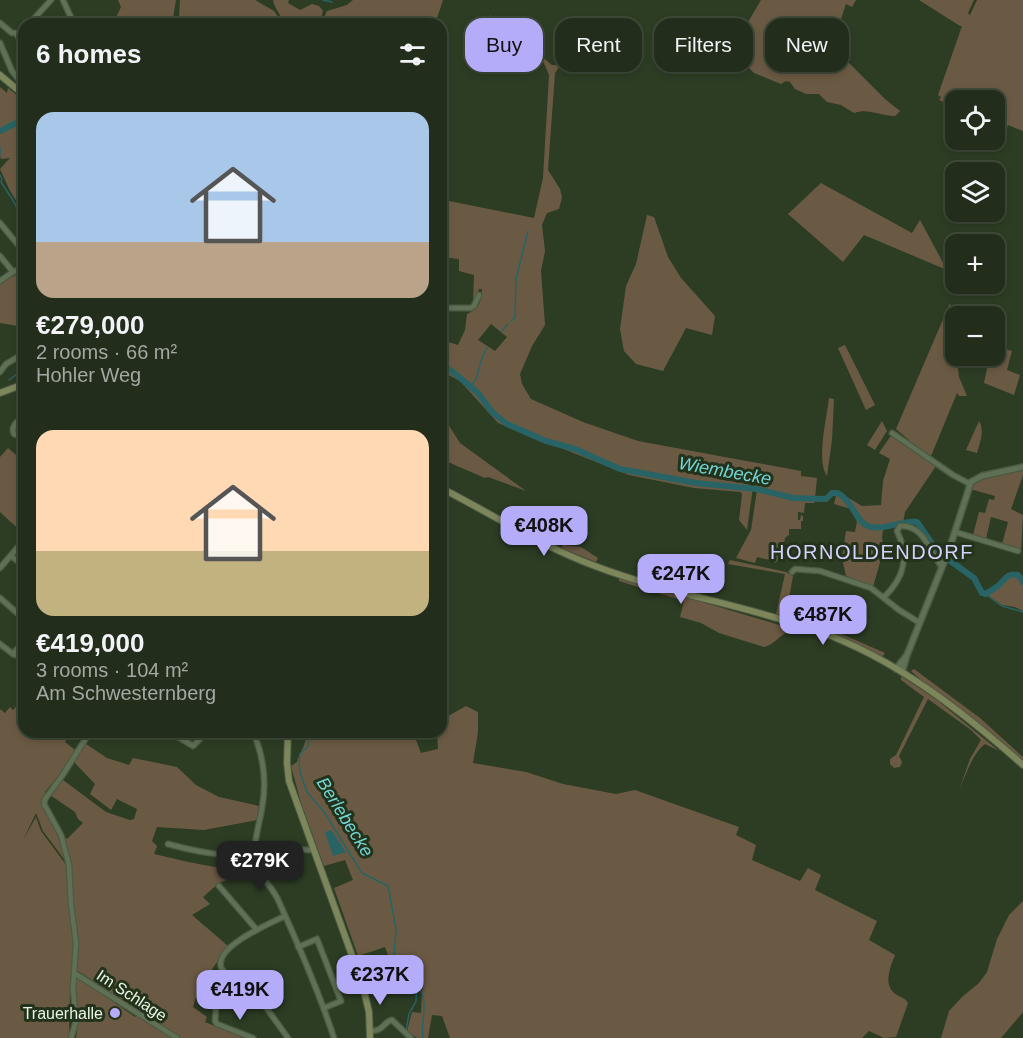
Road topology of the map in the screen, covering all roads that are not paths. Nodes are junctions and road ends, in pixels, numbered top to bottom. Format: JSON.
{"nodes":[{"id":1,"x":51,"y":0,"type":"edge"},
{"id":2,"x":63,"y":0,"type":"edge"},
{"id":3,"x":34,"y":18,"type":"edge"},
{"id":4,"x":71,"y":18,"type":"edge"},
{"id":5,"x":0,"y":23,"type":"edge"},
{"id":6,"x":16,"y":33,"type":"joint"},
{"id":7,"x":18,"y":36,"type":"edge"},
{"id":8,"x":0,"y":43,"type":"edge"},
{"id":9,"x":0,"y":75,"type":"edge"},
{"id":10,"x":18,"y":78,"type":"edge"},
{"id":11,"x":18,"y":89,"type":"edge"},
{"id":12,"x":0,"y":223,"type":"edge"},
{"id":13,"x":18,"y":245,"type":"edge"},
{"id":14,"x":0,"y":256,"type":"edge"},
{"id":15,"x":18,"y":270,"type":"edge"},
{"id":16,"x":14,"y":272,"type":"junction"},
{"id":17,"x":0,"y":280,"type":"edge"},
{"id":18,"x":479,"y":295,"type":"dead end"},
{"id":19,"x":447,"y":308,"type":"edge"},
{"id":20,"x":18,"y":357,"type":"dead end"},
{"id":21,"x":0,"y":372,"type":"edge"},
{"id":22,"x":18,"y":386,"type":"edge"},
{"id":23,"x":0,"y":393,"type":"edge"},
{"id":24,"x":18,"y":421,"type":"edge"},
{"id":25,"x":892,"y":433,"type":"dead end"},
{"id":26,"x":18,"y":436,"type":"edge"},
{"id":27,"x":1023,"y":467,"type":"edge"},
{"id":28,"x":970,"y":484,"type":"junction"},
{"id":29,"x":447,"y":491,"type":"edge"},
{"id":30,"x":955,"y":532,"type":"junction"},
{"id":31,"x":18,"y":547,"type":"edge"},
{"id":32,"x":1018,"y":552,"type":"dead end"},
{"id":33,"x":11,"y":556,"type":"junction"},
{"id":34,"x":18,"y":561,"type":"edge"},
{"id":35,"x":943,"y":564,"type":"junction"},
{"id":36,"x":0,"y":568,"type":"edge"},
{"id":37,"x":792,"y":572,"type":"dead end"},
{"id":38,"x":884,"y":597,"type":"junction"},
{"id":39,"x":0,"y":598,"type":"edge"},
{"id":40,"x":18,"y":614,"type":"edge"},
{"id":41,"x":920,"y":623,"type":"junction"},
{"id":42,"x":0,"y":644,"type":"edge"},
{"id":43,"x":18,"y":648,"type":"edge"},
{"id":44,"x":13,"y":654,"type":"junction"},
{"id":45,"x":18,"y":656,"type":"edge"},
{"id":46,"x":899,"y":670,"type":"junction"},
{"id":47,"x":86,"y":738,"type":"edge"},
{"id":48,"x":180,"y":738,"type":"edge"},
{"id":49,"x":201,"y":738,"type":"edge"},
{"id":50,"x":255,"y":738,"type":"edge"},
{"id":51,"x":288,"y":738,"type":"edge"},
{"id":52,"x":1023,"y":765,"type":"edge"},
{"id":53,"x":168,"y":844,"type":"dead end"},
{"id":54,"x":314,"y":850,"type":"junction"},
{"id":55,"x":256,"y":852,"type":"junction"},
{"id":56,"x":219,"y":886,"type":"dead end"},
{"id":57,"x":285,"y":916,"type":"junction"},
{"id":58,"x":257,"y":930,"type":"junction"},
{"id":59,"x":298,"y":947,"type":"junction"},
{"id":60,"x":74,"y":972,"type":"junction"},
{"id":61,"x":233,"y":981,"type":"junction"},
{"id":62,"x":324,"y":1008,"type":"junction"},
{"id":63,"x":371,"y":1034,"type":"edge"},
{"id":64,"x":407,"y":1035,"type":"edge"},
{"id":65,"x":71,"y":1038,"type":"edge"},
{"id":66,"x":177,"y":1038,"type":"edge"},
{"id":67,"x":253,"y":1038,"type":"edge"},
{"id":68,"x":288,"y":1038,"type":"edge"},
{"id":69,"x":334,"y":1038,"type":"edge"}],
"edges":[{"from":1,"to":3,"type":"street"},
{"from":2,"to":4,"type":"street"},
{"from":5,"to":6,"type":"street"},
{"from":6,"to":7,"type":"street"},
{"from":8,"to":10,"type":"street"},
{"from":9,"to":11,"type":"main road"},
{"from":12,"to":13,"type":"street"},
{"from":14,"to":16,"type":"street"},
{"from":15,"to":16,"type":"street"},
{"from":16,"to":17,"type":"street"},
{"from":18,"to":19,"type":"street"},
{"from":20,"to":21,"type":"street"},
{"from":22,"to":23,"type":"main road"},
{"from":24,"to":26,"type":"street"},
{"from":25,"to":28,"type":"street"},
{"from":27,"to":28,"type":"street"},
{"from":28,"to":30,"type":"street"},
{"from":29,"to":46,"type":"main road"},
{"from":30,"to":32,"type":"street"},
{"from":30,"to":35,"type":"street"},
{"from":31,"to":33,"type":"street"},
{"from":33,"to":34,"type":"street"},
{"from":33,"to":36,"type":"street"},
{"from":35,"to":38,"type":"street"},
{"from":35,"to":41,"type":"street"},
{"from":37,"to":38,"type":"street"},
{"from":38,"to":41,"type":"street"},
{"from":39,"to":40,"type":"street"},
{"from":41,"to":46,"type":"street"},
{"from":42,"to":44,"type":"street"},
{"from":43,"to":44,"type":"street"},
{"from":44,"to":45,"type":"street"},
{"from":46,"to":52,"type":"main road"},
{"from":47,"to":60,"type":"street"},
{"from":48,"to":49,"type":"street"},
{"from":50,"to":55,"type":"street"},
{"from":51,"to":54,"type":"main road"},
{"from":53,"to":55,"type":"street"},
{"from":54,"to":55,"type":"street"},
{"from":54,"to":63,"type":"main road"},
{"from":55,"to":57,"type":"street"},
{"from":56,"to":58,"type":"street"},
{"from":57,"to":58,"type":"street"},
{"from":57,"to":59,"type":"street"},
{"from":58,"to":61,"type":"street"},
{"from":59,"to":62,"type":"street"},
{"from":59,"to":62,"type":"street"},
{"from":60,"to":65,"type":"street"},
{"from":60,"to":66,"type":"street","name":"Im Schlage"},
{"from":61,"to":67,"type":"street"},
{"from":61,"to":68,"type":"street"},
{"from":62,"to":69,"type":"street"},
{"from":63,"to":64,"type":"street"}]}
